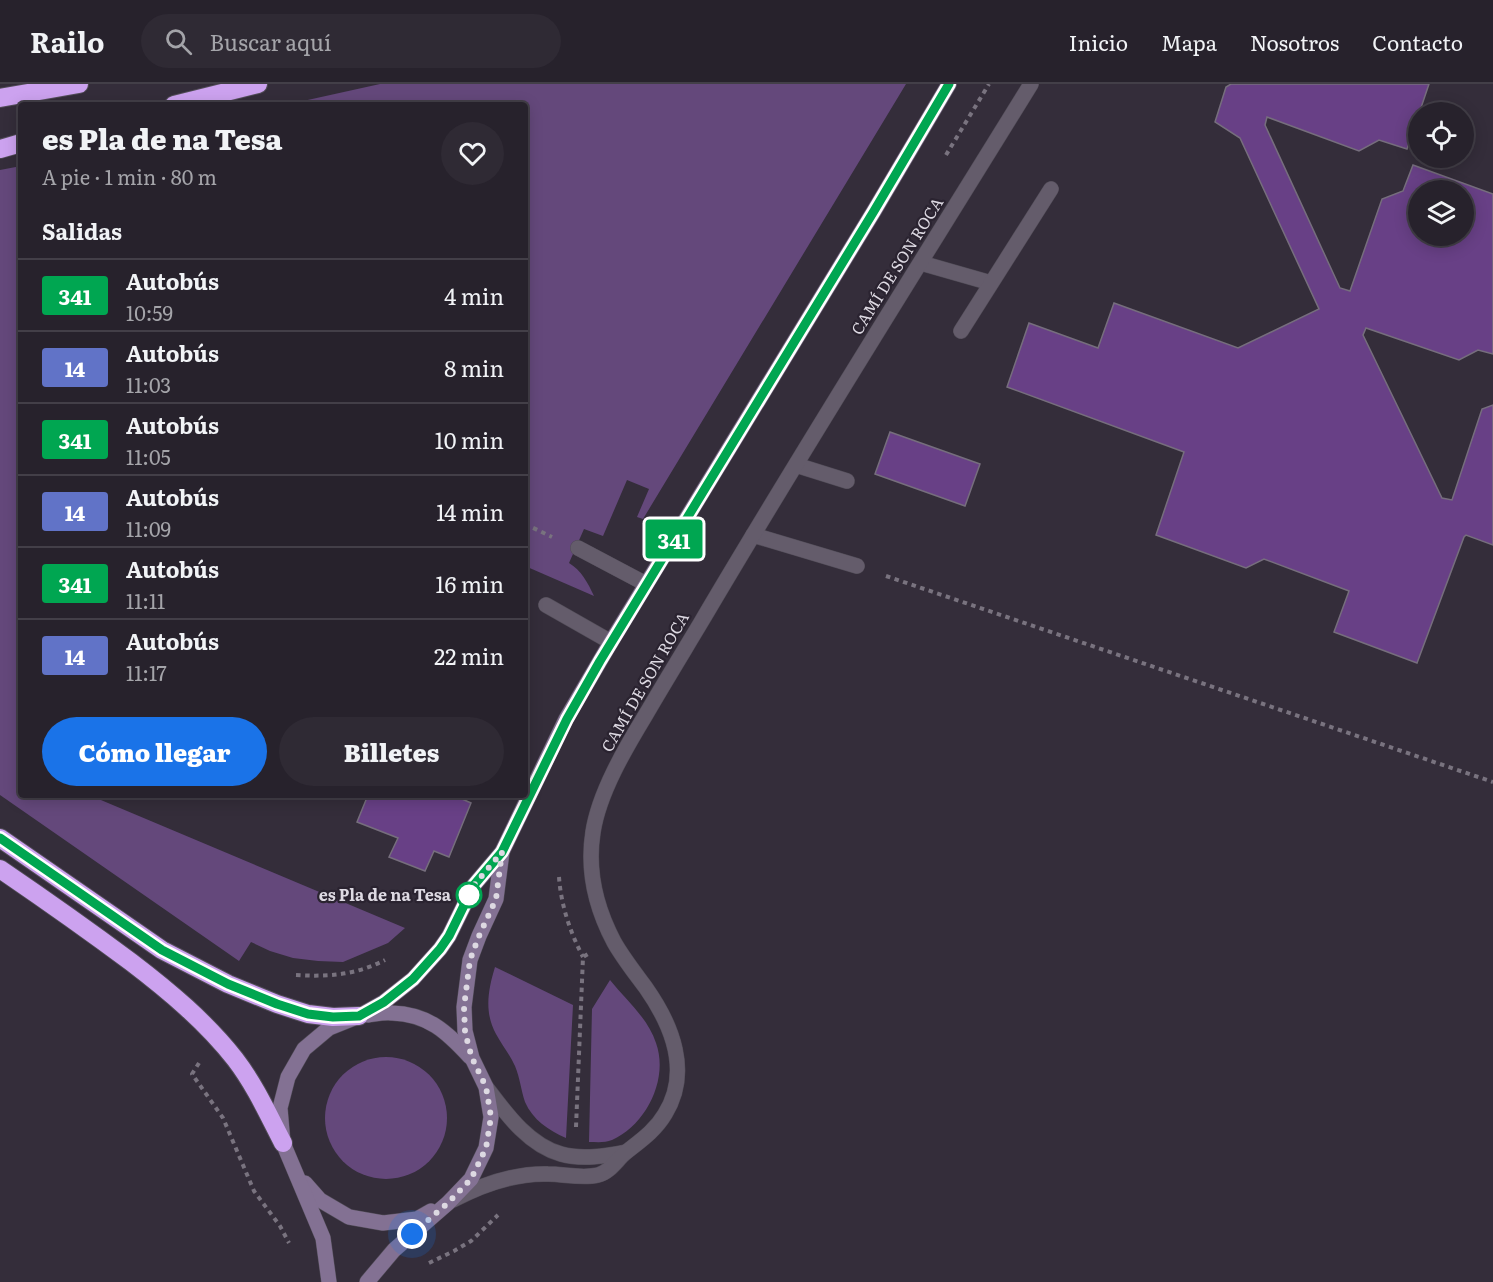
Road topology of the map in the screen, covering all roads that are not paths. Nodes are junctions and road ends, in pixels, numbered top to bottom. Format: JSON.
{"nodes":[{"id":1,"x":79,"y":84,"type":"edge"},
{"id":2,"x":258,"y":84,"type":"edge"},
{"id":3,"x":949,"y":84,"type":"edge"},
{"id":4,"x":1031,"y":84,"type":"edge"},
{"id":5,"x":0,"y":98,"type":"edge"},
{"id":6,"x":186,"y":102,"type":"edge"},
{"id":7,"x":18,"y":145,"type":"edge"},
{"id":8,"x":0,"y":149,"type":"edge"},
{"id":9,"x":1052,"y":189,"type":"dead end"},
{"id":10,"x":921,"y":263,"type":"junction"},
{"id":11,"x":991,"y":283,"type":"junction"},
{"id":12,"x":961,"y":331,"type":"dead end"},
{"id":13,"x":796,"y":465,"type":"junction"},
{"id":14,"x":847,"y":481,"type":"dead end"},
{"id":15,"x":753,"y":535,"type":"junction"},
{"id":16,"x":578,"y":548,"type":"dead end"},
{"id":17,"x":857,"y":566,"type":"road end"},
{"id":18,"x":646,"y":584,"type":"junction"},
{"id":19,"x":546,"y":605,"type":"dead end"},
{"id":20,"x":611,"y":642,"type":"junction"},
{"id":21,"x":0,"y":838,"type":"edge"},
{"id":22,"x":502,"y":852,"type":"junction"},
{"id":23,"x":0,"y":869,"type":"edge"},
{"id":24,"x":359,"y":1016,"type":"junction"},
{"id":25,"x":472,"y":1058,"type":"junction"},
{"id":26,"x":486,"y":1087,"type":"junction"},
{"id":27,"x":283,"y":1143,"type":"junction"},
{"id":28,"x":627,"y":1152,"type":"junction"},
{"id":29,"x":297,"y":1174,"type":"junction"},
{"id":30,"x":448,"y":1203,"type":"junction"},
{"id":31,"x":329,"y":1282,"type":"edge"},
{"id":32,"x":367,"y":1282,"type":"edge"}],
"edges":[{"from":1,"to":5,"type":"highway"},
{"from":2,"to":6,"type":"highway"},
{"from":3,"to":18,"type":"street"},
{"from":4,"to":10,"type":"street","name":"CAMÍ DE SON ROCA"},
{"from":7,"to":8,"type":"highway"},
{"from":9,"to":11,"type":"street"},
{"from":10,"to":11,"type":"street"},
{"from":10,"to":13,"type":"street","name":"CAMÍ DE SON ROCA"},
{"from":11,"to":12,"type":"street"},
{"from":13,"to":14,"type":"street"},
{"from":13,"to":15,"type":"street","name":"CAMÍ DE SON ROCA"},
{"from":15,"to":17,"type":"street"},
{"from":15,"to":28,"type":"street","name":"CAMÍ DE SON ROCA"},
{"from":16,"to":18,"type":"street"},
{"from":18,"to":20,"type":"street"},
{"from":19,"to":20,"type":"street"},
{"from":20,"to":22,"type":"street"},
{"from":21,"to":24,"type":"highway"},
{"from":22,"to":24,"type":"street"},
{"from":22,"to":25,"type":"street"},
{"from":23,"to":27,"type":"highway"},
{"from":24,"to":25,"type":"street"},
{"from":24,"to":27,"type":"street"},
{"from":25,"to":26,"type":"street"},
{"from":26,"to":28,"type":"street"},
{"from":26,"to":30,"type":"street"},
{"from":27,"to":29,"type":"street"},
{"from":28,"to":30,"type":"street","name":"CAMÍ DE SON ROCA"},
{"from":29,"to":30,"type":"street"},
{"from":29,"to":31,"type":"street"},
{"from":30,"to":32,"type":"street"}]}
